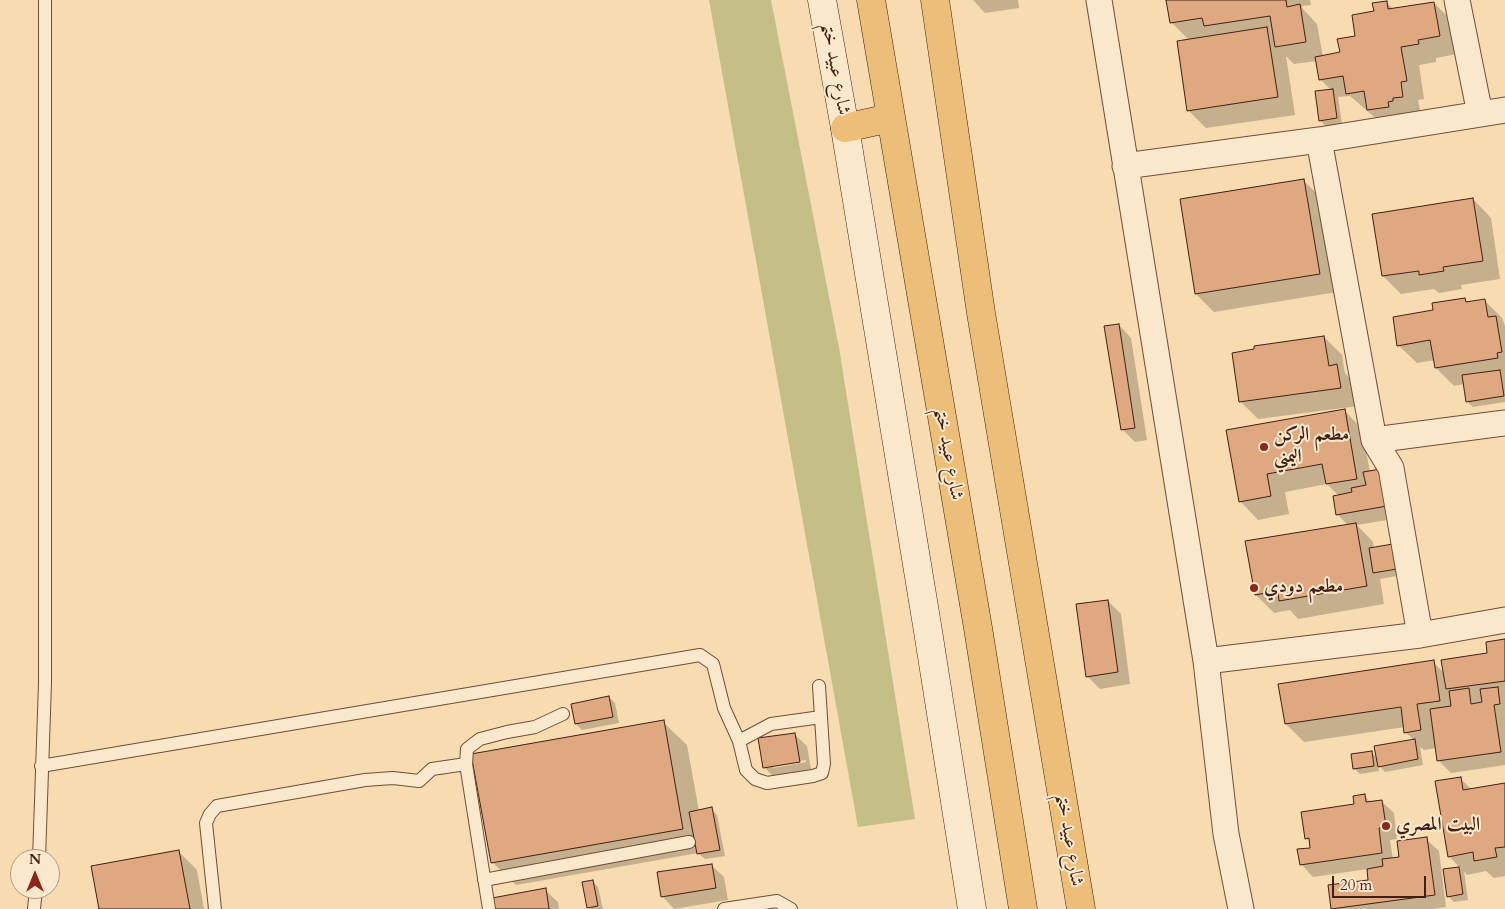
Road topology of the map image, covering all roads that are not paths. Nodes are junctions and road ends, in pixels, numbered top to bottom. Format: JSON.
{"nodes":[{"id":1,"x":45,"y":0,"type":"edge"},
{"id":2,"x":822,"y":0,"type":"edge"},
{"id":3,"x":871,"y":0,"type":"edge"},
{"id":4,"x":935,"y":0,"type":"edge"},
{"id":5,"x":1099,"y":0,"type":"edge"},
{"id":6,"x":1457,"y":0,"type":"edge"},
{"id":7,"x":1505,"y":110,"type":"edge"},
{"id":8,"x":1480,"y":114,"type":"junction"},
{"id":9,"x":890,"y":118,"type":"junction"},
{"id":10,"x":845,"y":128,"type":"junction"},
{"id":11,"x":1318,"y":140,"type":"junction"},
{"id":12,"x":1126,"y":166,"type":"junction"},
{"id":13,"x":1505,"y":423,"type":"edge"},
{"id":14,"x":1374,"y":440,"type":"junction"},
{"id":15,"x":1505,"y":620,"type":"edge"},
{"id":16,"x":1420,"y":634,"type":"junction"},
{"id":17,"x":1206,"y":661,"type":"junction"},
{"id":18,"x":819,"y":686,"type":"dead end"},
{"id":19,"x":563,"y":714,"type":"dead end"},
{"id":20,"x":821,"y":717,"type":"junction"},
{"id":21,"x":739,"y":741,"type":"junction"},
{"id":22,"x":466,"y":764,"type":"junction"},
{"id":23,"x":41,"y":766,"type":"junction"},
{"id":24,"x":689,"y":842,"type":"dead end"},
{"id":25,"x":39,"y":849,"type":"edge"},
{"id":26,"x":484,"y":880,"type":"junction"},
{"id":27,"x":216,"y":909,"type":"edge"},
{"id":28,"x":489,"y":909,"type":"edge"},
{"id":29,"x":724,"y":909,"type":"edge"},
{"id":30,"x":791,"y":909,"type":"edge"},
{"id":31,"x":972,"y":909,"type":"edge"},
{"id":32,"x":1023,"y":909,"type":"edge"},
{"id":33,"x":1081,"y":909,"type":"edge"},
{"id":34,"x":1241,"y":909,"type":"edge"}],
"edges":[{"from":1,"to":23,"type":"lane"},
{"from":2,"to":10,"type":"street","name":"شارع عبيد ختم"},
{"from":3,"to":9,"type":"main road","name":"شارع عبيد ختم"},
{"from":4,"to":33,"type":"main road","name":"شارع عبيد ختم"},
{"from":5,"to":12,"type":"street"},
{"from":6,"to":8,"type":"street"},
{"from":7,"to":8,"type":"street"},
{"from":8,"to":11,"type":"street"},
{"from":9,"to":10,"type":"main road"},
{"from":9,"to":32,"type":"main road","name":"شارع عبيد ختم"},
{"from":10,"to":31,"type":"street","name":"شارع عبيد ختم"},
{"from":11,"to":12,"type":"street"},
{"from":11,"to":14,"type":"street"},
{"from":12,"to":17,"type":"street"},
{"from":13,"to":14,"type":"street"},
{"from":14,"to":16,"type":"street"},
{"from":15,"to":16,"type":"street"},
{"from":16,"to":17,"type":"street"},
{"from":17,"to":34,"type":"street"},
{"from":18,"to":20,"type":"lane"},
{"from":19,"to":22,"type":"lane"},
{"from":20,"to":21,"type":"lane"},
{"from":20,"to":21,"type":"lane"},
{"from":21,"to":23,"type":"lane"},
{"from":22,"to":26,"type":"lane"},
{"from":22,"to":27,"type":"lane"},
{"from":23,"to":25,"type":"lane"},
{"from":24,"to":26,"type":"lane"},
{"from":26,"to":28,"type":"lane"},
{"from":29,"to":30,"type":"lane"}]}
